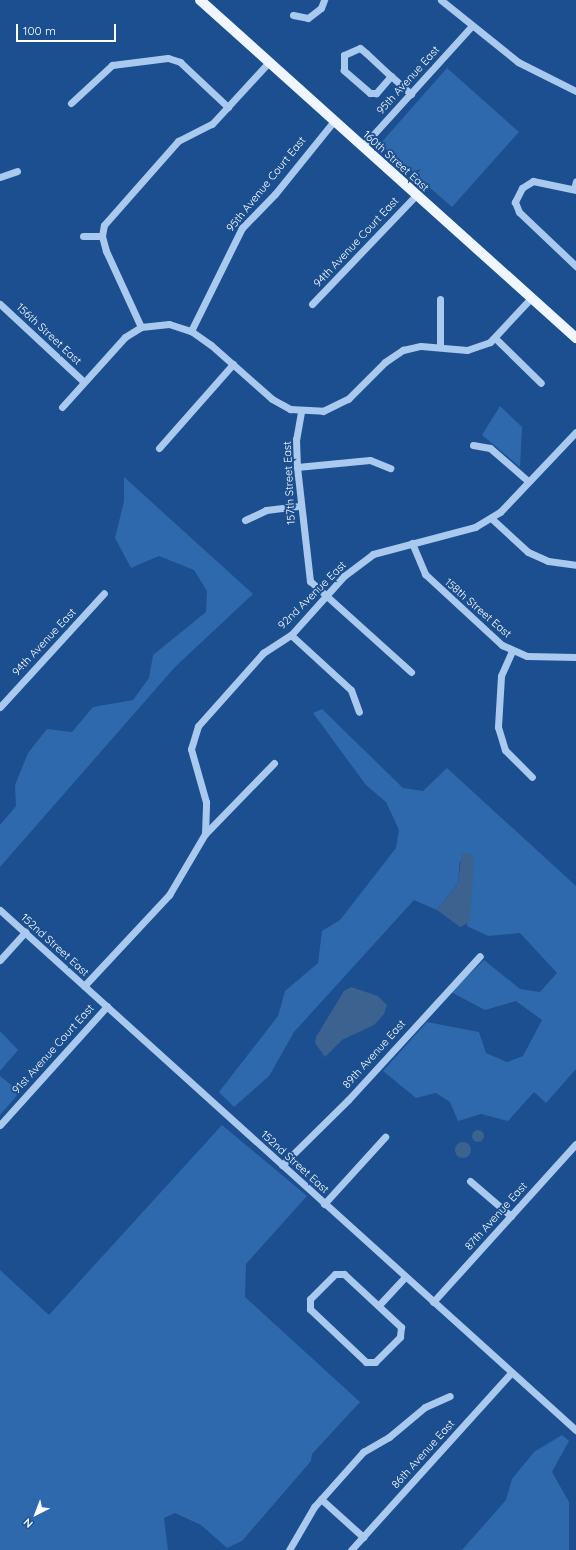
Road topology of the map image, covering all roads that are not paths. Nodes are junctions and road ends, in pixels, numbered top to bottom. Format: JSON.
{"nodes":[{"id":1,"x":200,"y":0,"type":"edge"},
{"id":2,"x":324,"y":0,"type":"edge"},
{"id":3,"x":440,"y":0,"type":"edge"},
{"id":4,"x":293,"y":15,"type":"dead end"},
{"id":5,"x":471,"y":27,"type":"junction"},
{"id":6,"x":268,"y":63,"type":"junction"},
{"id":7,"x":391,"y":76,"type":"junction"},
{"id":8,"x":576,"y":91,"type":"edge"},
{"id":9,"x":411,"y":94,"type":"junction"},
{"id":10,"x":71,"y":104,"type":"dead end"},
{"id":11,"x":228,"y":106,"type":"junction"},
{"id":12,"x":334,"y":121,"type":"junction"},
{"id":13,"x":362,"y":147,"type":"junction"},
{"id":14,"x":18,"y":171,"type":"dead end"},
{"id":15,"x":0,"y":177,"type":"edge"},
{"id":16,"x":576,"y":181,"type":"edge"},
{"id":17,"x":575,"y":189,"type":"edge"},
{"id":18,"x":416,"y":195,"type":"junction"},
{"id":19,"x":83,"y":236,"type":"dead end"},
{"id":20,"x":102,"y":236,"type":"junction"},
{"id":21,"x":576,"y":266,"type":"edge"},
{"id":22,"x":531,"y":298,"type":"junction"},
{"id":23,"x":440,"y":299,"type":"dead end"},
{"id":24,"x":0,"y":304,"type":"edge"},
{"id":25,"x":312,"y":304,"type":"dead end"},
{"id":26,"x":141,"y":327,"type":"junction"},
{"id":27,"x":191,"y":331,"type":"junction"},
{"id":28,"x":495,"y":338,"type":"junction"},
{"id":29,"x":576,"y":338,"type":"edge"},
{"id":30,"x":440,"y":347,"type":"junction"},
{"id":31,"x":233,"y":364,"type":"junction"},
{"id":32,"x":84,"y":381,"type":"junction"},
{"id":33,"x":541,"y":383,"type":"dead end"},
{"id":34,"x":62,"y":407,"type":"dead end"},
{"id":35,"x":302,"y":412,"type":"junction"},
{"id":36,"x":576,"y":432,"type":"edge"},
{"id":37,"x":473,"y":445,"type":"dead end"},
{"id":38,"x":159,"y":448,"type":"dead end"},
{"id":39,"x":297,"y":467,"type":"junction"},
{"id":40,"x":390,"y":468,"type":"dead end"},
{"id":41,"x":528,"y":481,"type":"junction"},
{"id":42,"x":300,"y":506,"type":"junction"},
{"id":43,"x":491,"y":518,"type":"junction"},
{"id":44,"x":245,"y":520,"type":"dead end"},
{"id":45,"x":412,"y":543,"type":"junction"},
{"id":46,"x":576,"y":565,"type":"edge"},
{"id":47,"x":104,"y":592,"type":"dead end"},
{"id":48,"x":325,"y":597,"type":"junction"},
{"id":49,"x":291,"y":635,"type":"junction"},
{"id":50,"x":512,"y":651,"type":"junction"},
{"id":51,"x":576,"y":657,"type":"edge"},
{"id":52,"x":410,"y":672,"type":"dead end"},
{"id":53,"x":2,"y":703,"type":"edge"},
{"id":54,"x":359,"y":712,"type":"dead end"},
{"id":55,"x":274,"y":763,"type":"dead end"},
{"id":56,"x":532,"y":777,"type":"dead end"},
{"id":57,"x":205,"y":834,"type":"junction"},
{"id":58,"x":0,"y":910,"type":"edge"},
{"id":59,"x":26,"y":932,"type":"junction"},
{"id":60,"x":480,"y":956,"type":"dead end"},
{"id":61,"x":0,"y":960,"type":"edge"},
{"id":62,"x":84,"y":986,"type":"junction"},
{"id":63,"x":106,"y":1006,"type":"junction"},
{"id":64,"x":0,"y":1125,"type":"edge"},
{"id":65,"x":386,"y":1137,"type":"dead end"},
{"id":66,"x":576,"y":1144,"type":"edge"},
{"id":67,"x":282,"y":1164,"type":"junction"},
{"id":68,"x":470,"y":1181,"type":"dead end"},
{"id":69,"x":324,"y":1204,"type":"junction"},
{"id":70,"x":511,"y":1216,"type":"junction"},
{"id":71,"x":405,"y":1277,"type":"junction"},
{"id":72,"x":433,"y":1302,"type":"junction"},
{"id":73,"x":379,"y":1305,"type":"junction"},
{"id":74,"x":511,"y":1373,"type":"junction"},
{"id":75,"x":450,"y":1396,"type":"dead end"},
{"id":76,"x":576,"y":1430,"type":"edge"},
{"id":77,"x":321,"y":1499,"type":"junction"},
{"id":78,"x":363,"y":1537,"type":"junction"},
{"id":79,"x":289,"y":1550,"type":"edge"},
{"id":80,"x":351,"y":1550,"type":"edge"}],
"edges":[{"from":1,"to":6,"type":"main road","name":"160th Street East"},
{"from":2,"to":4,"type":"street"},
{"from":3,"to":5,"type":"street"},
{"from":5,"to":8,"type":"street"},
{"from":5,"to":9,"type":"street","name":"95th Avenue East"},
{"from":6,"to":11,"type":"street"},
{"from":6,"to":12,"type":"main road","name":"160th Street East"},
{"from":7,"to":7,"type":"street"},
{"from":7,"to":9,"type":"street"},
{"from":9,"to":13,"type":"street","name":"95th Avenue East"},
{"from":10,"to":11,"type":"street"},
{"from":11,"to":20,"type":"street"},
{"from":12,"to":13,"type":"main road","name":"160th Street East"},
{"from":12,"to":27,"type":"street","name":"95th Avenue Court East"},
{"from":13,"to":18,"type":"main road","name":"160th Street East"},
{"from":14,"to":15,"type":"street"},
{"from":16,"to":17,"type":"street"},
{"from":17,"to":21,"type":"street"},
{"from":18,"to":22,"type":"main road","name":"160th Street East"},
{"from":18,"to":25,"type":"street","name":"94th Avenue Court East"},
{"from":19,"to":20,"type":"street"},
{"from":20,"to":26,"type":"street"},
{"from":22,"to":28,"type":"street"},
{"from":22,"to":29,"type":"main road","name":"160th Street East"},
{"from":23,"to":30,"type":"street"},
{"from":24,"to":32,"type":"street","name":"156th Street East"},
{"from":26,"to":27,"type":"street"},
{"from":26,"to":32,"type":"street"},
{"from":27,"to":31,"type":"street"},
{"from":28,"to":30,"type":"street"},
{"from":28,"to":33,"type":"street"},
{"from":30,"to":35,"type":"street"},
{"from":31,"to":35,"type":"street"},
{"from":31,"to":38,"type":"street"},
{"from":32,"to":34,"type":"street"},
{"from":35,"to":39,"type":"street","name":"157th Street East"},
{"from":36,"to":41,"type":"street","name":"92nd Avenue East"},
{"from":37,"to":41,"type":"street"},
{"from":39,"to":40,"type":"street"},
{"from":39,"to":42,"type":"street","name":"157th Street East"},
{"from":41,"to":43,"type":"street","name":"92nd Avenue East"},
{"from":42,"to":44,"type":"street"},
{"from":42,"to":48,"type":"street","name":"157th Street East"},
{"from":43,"to":45,"type":"street","name":"92nd Avenue East"},
{"from":43,"to":46,"type":"street"},
{"from":45,"to":48,"type":"street","name":"92nd Avenue East"},
{"from":45,"to":50,"type":"street","name":"158th Street East"},
{"from":47,"to":53,"type":"street","name":"94th Avenue East"},
{"from":48,"to":49,"type":"street","name":"92nd Avenue East"},
{"from":48,"to":52,"type":"street","name":"157th Street East"},
{"from":49,"to":54,"type":"street"},
{"from":49,"to":57,"type":"street","name":"92nd Avenue East"},
{"from":50,"to":51,"type":"street","name":"158th Street East"},
{"from":50,"to":56,"type":"street"},
{"from":55,"to":57,"type":"street","name":"91st Avenue Court East"},
{"from":57,"to":62,"type":"street","name":"91st Avenue Court East"},
{"from":58,"to":59,"type":"street","name":"152nd Street East"},
{"from":59,"to":61,"type":"street"},
{"from":59,"to":62,"type":"street","name":"152nd Street East"},
{"from":60,"to":67,"type":"street","name":"89th Avenue East"},
{"from":62,"to":63,"type":"street","name":"152nd Street East"},
{"from":63,"to":64,"type":"street","name":"91st Avenue Court East"},
{"from":63,"to":67,"type":"street","name":"152nd Street East"},
{"from":65,"to":69,"type":"street"},
{"from":66,"to":70,"type":"street","name":"87th Avenue East"},
{"from":67,"to":69,"type":"street","name":"152nd Street East"},
{"from":68,"to":70,"type":"street"},
{"from":69,"to":71,"type":"street","name":"152nd Street East"},
{"from":70,"to":72,"type":"street","name":"87th Avenue East"},
{"from":71,"to":72,"type":"street","name":"152nd Street East"},
{"from":71,"to":73,"type":"street"},
{"from":72,"to":74,"type":"street","name":"152nd Street East"},
{"from":73,"to":73,"type":"street"},
{"from":74,"to":76,"type":"street","name":"152nd Street East"},
{"from":74,"to":78,"type":"street","name":"86th Avenue East"},
{"from":75,"to":77,"type":"street"},
{"from":77,"to":78,"type":"street"},
{"from":77,"to":79,"type":"street"},
{"from":78,"to":80,"type":"street","name":"86th Avenue East"}]}
